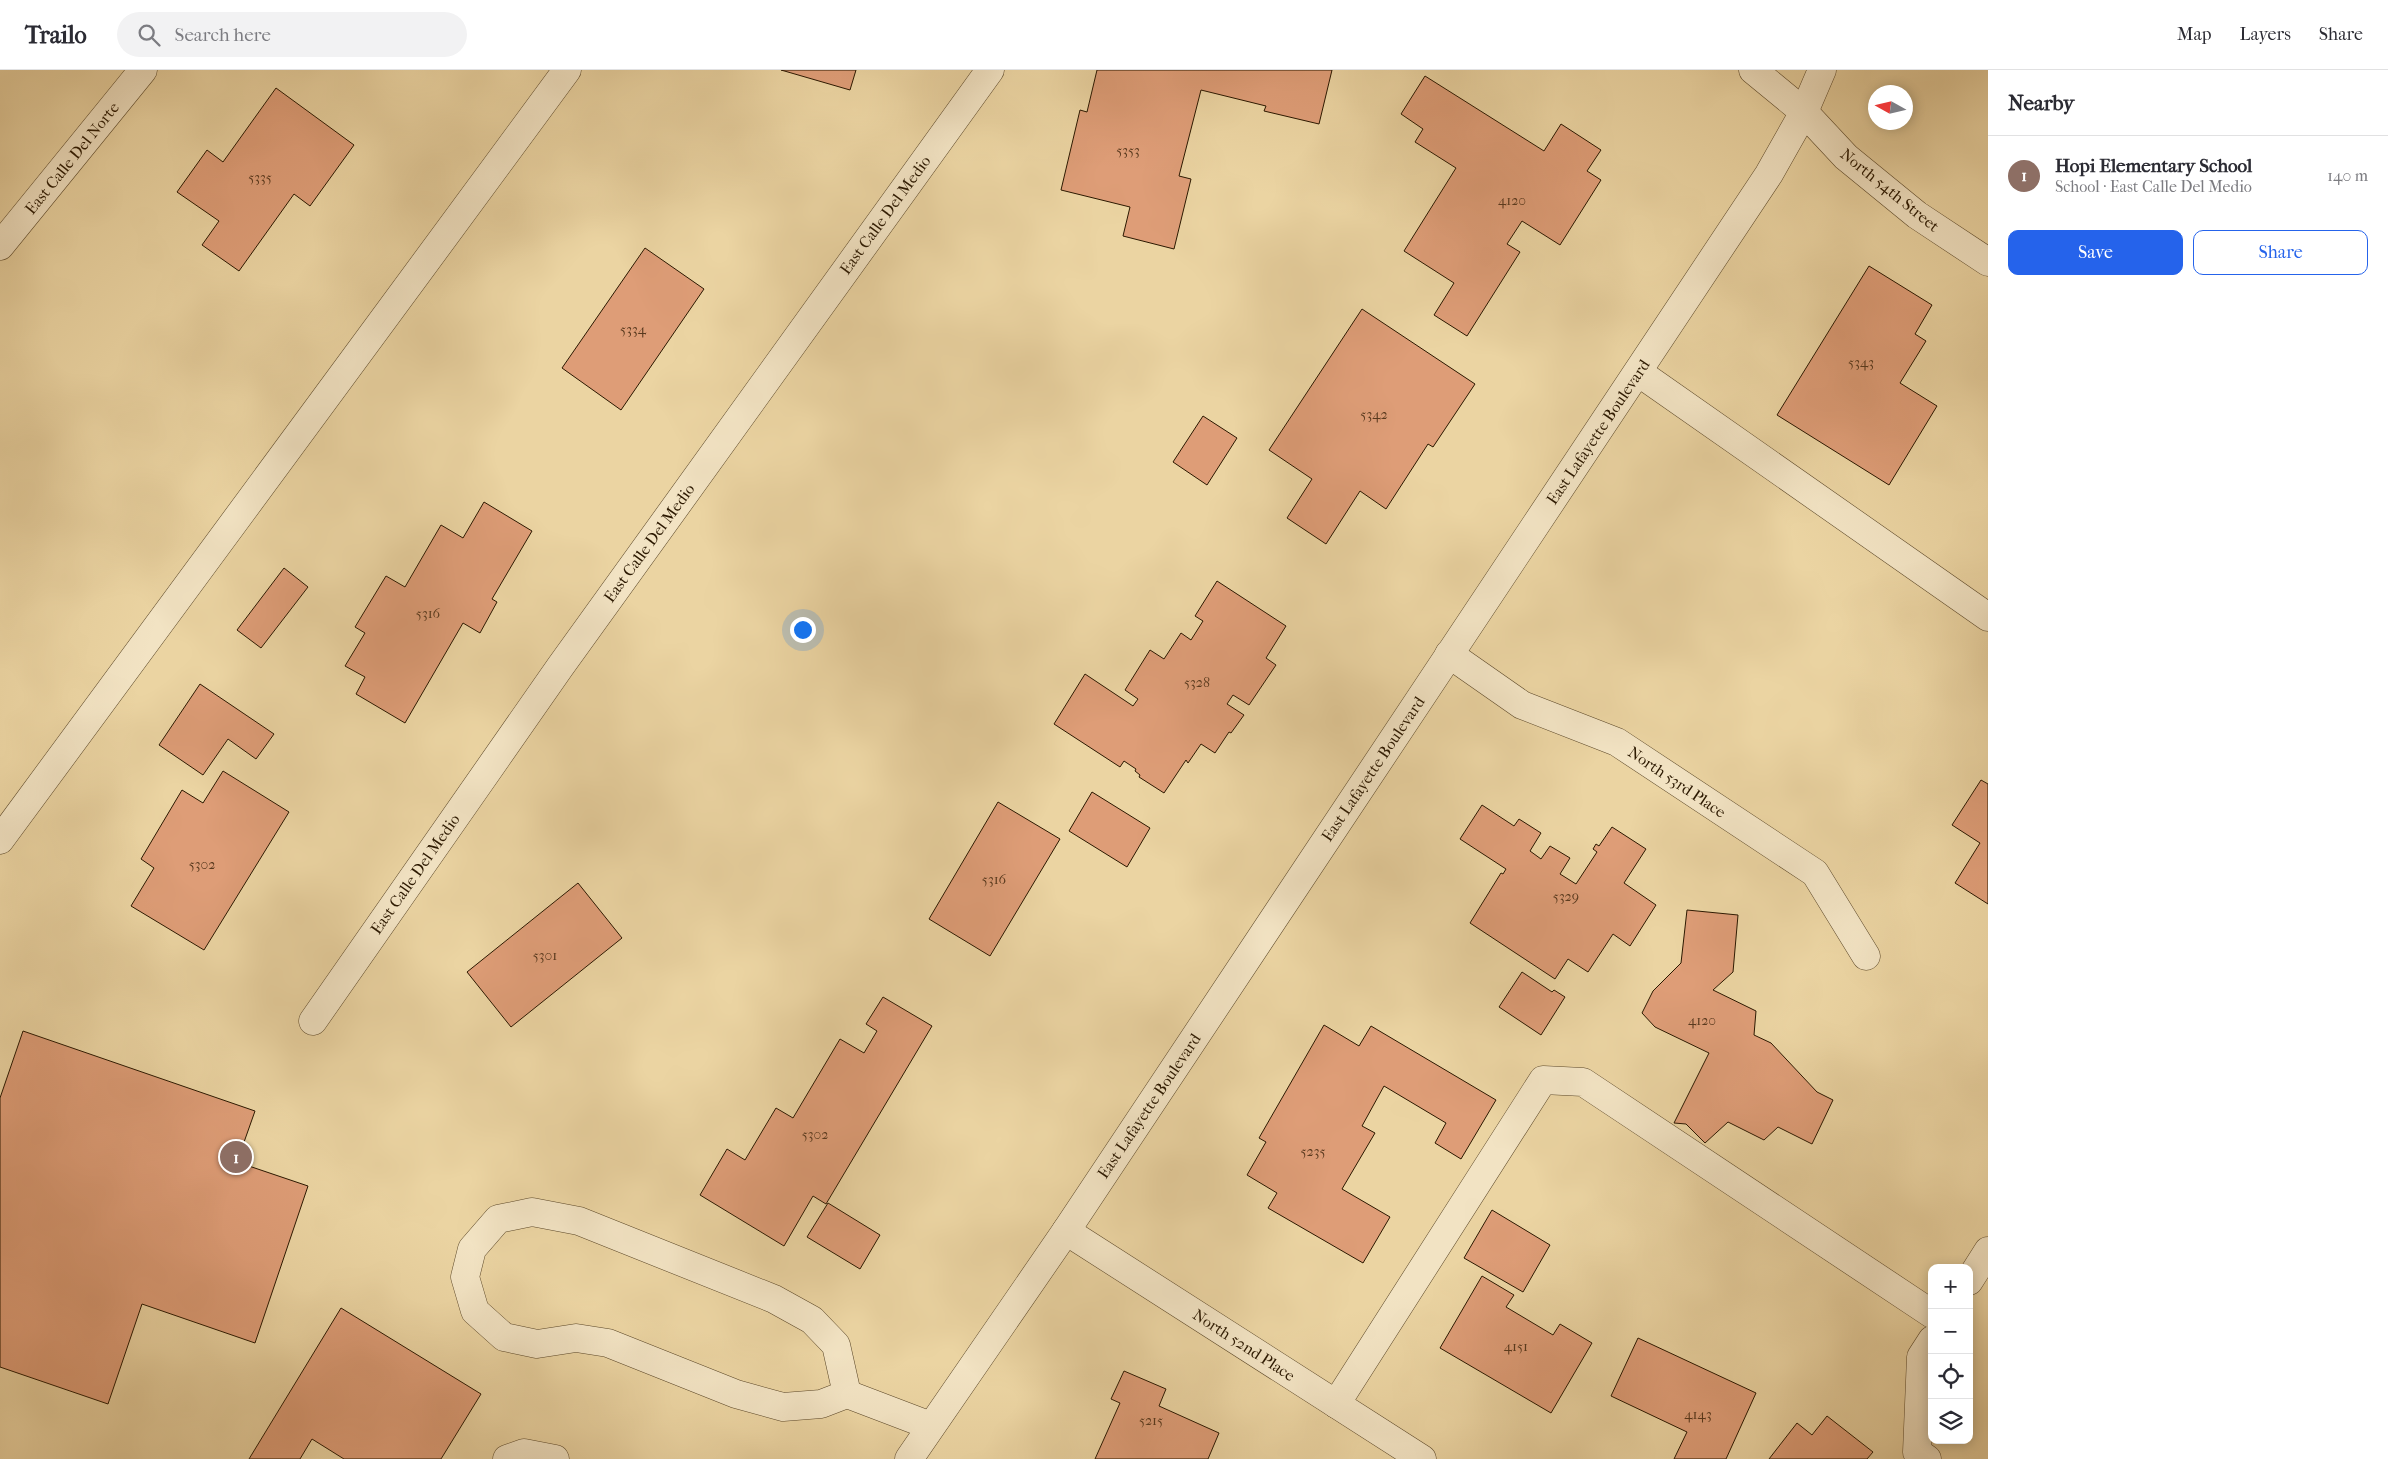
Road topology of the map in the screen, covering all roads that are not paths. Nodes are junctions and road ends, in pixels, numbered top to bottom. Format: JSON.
{"nodes":[{"id":1,"x":144,"y":70,"type":"edge"},
{"id":2,"x":567,"y":70,"type":"edge"},
{"id":3,"x":990,"y":70,"type":"edge"},
{"id":4,"x":1753,"y":70,"type":"edge"},
{"id":5,"x":1822,"y":70,"type":"edge"},
{"id":6,"x":1804,"y":112,"type":"junction"},
{"id":7,"x":0,"y":246,"type":"edge"},
{"id":8,"x":1988,"y":262,"type":"edge"},
{"id":9,"x":1638,"y":372,"type":"junction"},
{"id":10,"x":1988,"y":617,"type":"edge"},
{"id":11,"x":1449,"y":654,"type":"junction"},
{"id":12,"x":0,"y":840,"type":"edge"},
{"id":13,"x":1866,"y":956,"type":"dead end"},
{"id":14,"x":313,"y":1020,"type":"dead end"},
{"id":15,"x":1066,"y":1231,"type":"junction"},
{"id":16,"x":1988,"y":1252,"type":"edge"},
{"id":17,"x":1973,"y":1275,"type":"edge"},
{"id":18,"x":1928,"y":1311,"type":"edge"},
{"id":19,"x":1928,"y":1346,"type":"edge"},
{"id":20,"x":847,"y":1394,"type":"junction"},
{"id":21,"x":1336,"y":1404,"type":"junction"},
{"id":22,"x":930,"y":1426,"type":"junction"},
{"id":23,"x":507,"y":1459,"type":"edge"},
{"id":24,"x":555,"y":1459,"type":"edge"},
{"id":25,"x":909,"y":1459,"type":"edge"},
{"id":26,"x":1422,"y":1459,"type":"edge"},
{"id":27,"x":1927,"y":1459,"type":"edge"}],
"edges":[{"from":1,"to":7,"type":"street","name":"East Calle Del Norte"},
{"from":2,"to":12,"type":"street"},
{"from":3,"to":14,"type":"street","name":"East Calle Del Medio"},
{"from":4,"to":6,"type":"street","name":"North 54th Street"},
{"from":5,"to":6,"type":"street","name":"East Lafayette Boulevard"},
{"from":6,"to":8,"type":"street","name":"North 54th Street"},
{"from":6,"to":9,"type":"street","name":"East Lafayette Boulevard"},
{"from":9,"to":10,"type":"street"},
{"from":9,"to":11,"type":"street","name":"East Lafayette Boulevard"},
{"from":11,"to":13,"type":"street","name":"North 53rd Place"},
{"from":11,"to":15,"type":"street","name":"East Lafayette Boulevard"},
{"from":15,"to":21,"type":"street","name":"North 52nd Place"},
{"from":15,"to":22,"type":"street","name":"East Lafayette Boulevard"},
{"from":16,"to":17,"type":"street"},
{"from":18,"to":21,"type":"street"},
{"from":19,"to":27,"type":"street"},
{"from":20,"to":20,"type":"street"},
{"from":20,"to":22,"type":"street"},
{"from":21,"to":26,"type":"street","name":"North 52nd Place"},
{"from":22,"to":25,"type":"street","name":"East Lafayette Boulevard"},
{"from":23,"to":24,"type":"street"}]}
